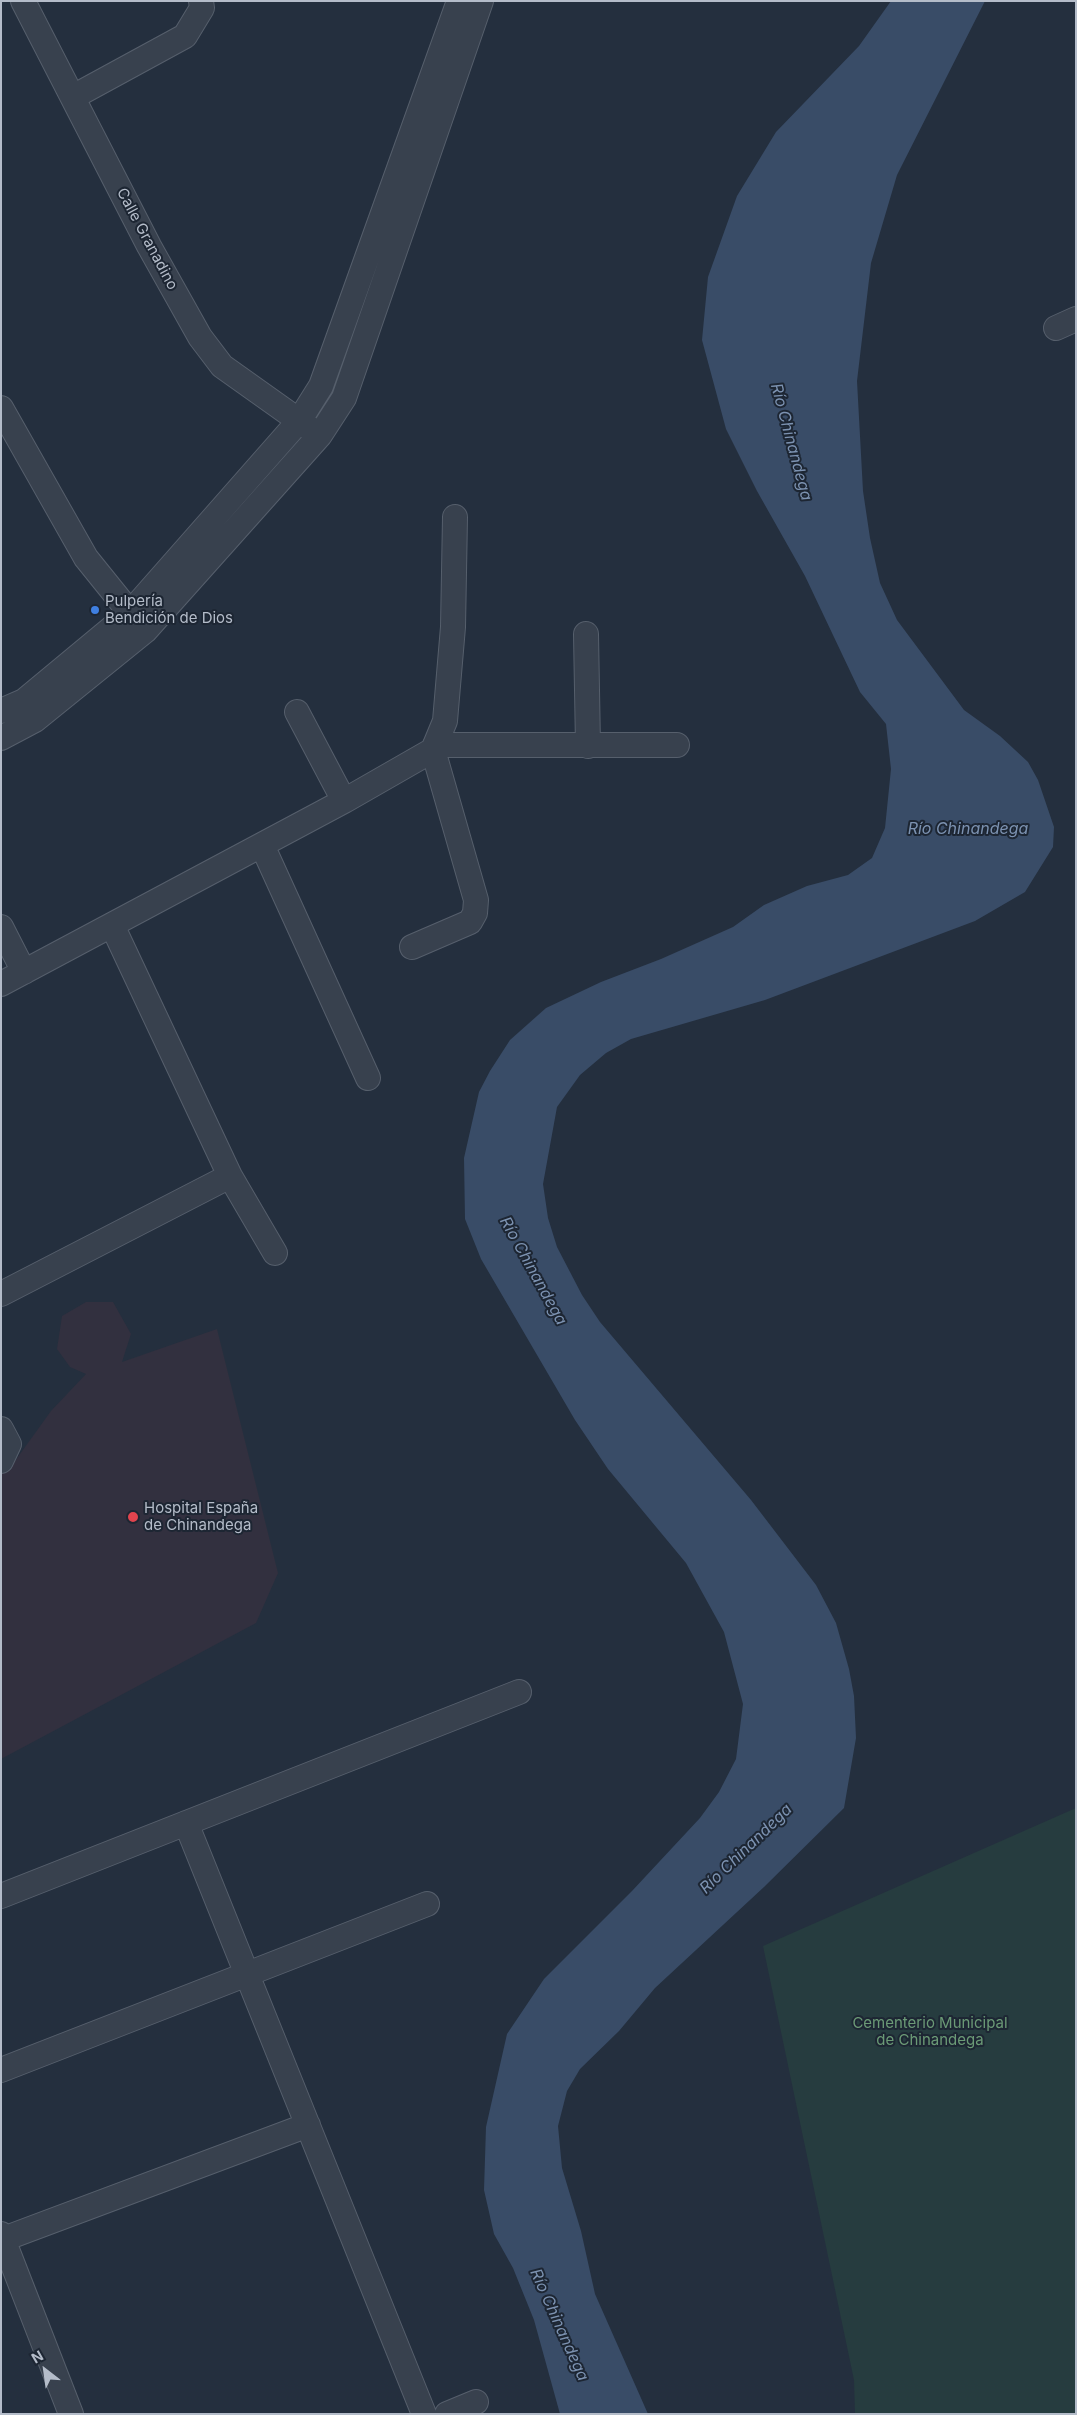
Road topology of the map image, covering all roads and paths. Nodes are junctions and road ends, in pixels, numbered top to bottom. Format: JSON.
{"nodes":[{"id":1,"x":23,"y":1,"type":"edge"},
{"id":2,"x":201,"y":1,"type":"edge"},
{"id":3,"x":459,"y":1,"type":"edge"},
{"id":4,"x":481,"y":1,"type":"edge"},
{"id":5,"x":72,"y":97,"type":"junction"},
{"id":6,"x":1,"y":408,"type":"edge"},
{"id":7,"x":299,"y":421,"type":"junction"},
{"id":8,"x":320,"y":435,"type":"junction"},
{"id":9,"x":455,"y":517,"type":"dead end"},
{"id":10,"x":137,"y":622,"type":"junction"},
{"id":11,"x":586,"y":634,"type":"dead end"},
{"id":12,"x":1,"y":712,"type":"edge"},
{"id":13,"x":297,"y":712,"type":"dead end"},
{"id":14,"x":1,"y":738,"type":"edge"},
{"id":15,"x":677,"y":745,"type":"dead end"},
{"id":16,"x":588,"y":746,"type":"junction"},
{"id":17,"x":434,"y":747,"type":"junction"},
{"id":18,"x":344,"y":801,"type":"junction"},
{"id":19,"x":262,"y":846,"type":"junction"},
{"id":20,"x":112,"y":925,"type":"junction"},
{"id":21,"x":1,"y":927,"type":"edge"},
{"id":22,"x":412,"y":947,"type":"dead end"},
{"id":23,"x":24,"y":972,"type":"junction"},
{"id":24,"x":1,"y":984,"type":"edge"},
{"id":25,"x":368,"y":1078,"type":"dead end"},
{"id":26,"x":230,"y":1176,"type":"junction"},
{"id":27,"x":275,"y":1253,"type":"dead end"},
{"id":28,"x":1,"y":1294,"type":"edge"},
{"id":29,"x":1,"y":1429,"type":"edge"},
{"id":30,"x":1,"y":1462,"type":"edge"},
{"id":31,"x":519,"y":1692,"type":"dead end"},
{"id":32,"x":186,"y":1823,"type":"junction"},
{"id":33,"x":1,"y":1896,"type":"edge"},
{"id":34,"x":427,"y":1904,"type":"dead end"},
{"id":35,"x":247,"y":1974,"type":"junction"},
{"id":36,"x":1,"y":2070,"type":"edge"},
{"id":37,"x":308,"y":2125,"type":"junction"},
{"id":38,"x":2,"y":2238,"type":"edge"},
{"id":39,"x":476,"y":2402,"type":"dead end"},
{"id":40,"x":71,"y":2414,"type":"edge"},
{"id":41,"x":424,"y":2414,"type":"edge"},
{"id":42,"x":447,"y":2414,"type":"edge"}],
"edges":[{"from":1,"to":5,"type":"street","name":"Calle Granadino"},
{"from":2,"to":5,"type":"street"},
{"from":3,"to":7,"type":"street"},
{"from":4,"to":8,"type":"street"},
{"from":5,"to":7,"type":"street","name":"Calle Granadino"},
{"from":6,"to":10,"type":"street"},
{"from":7,"to":8,"type":"street","name":"Calle Granadino"},
{"from":7,"to":10,"type":"street"},
{"from":8,"to":10,"type":"street"},
{"from":9,"to":17,"type":"street"},
{"from":10,"to":12,"type":"street"},
{"from":10,"to":14,"type":"street"},
{"from":11,"to":16,"type":"street"},
{"from":13,"to":18,"type":"street"},
{"from":15,"to":16,"type":"street"},
{"from":16,"to":17,"type":"street"},
{"from":17,"to":18,"type":"street"},
{"from":17,"to":22,"type":"street"},
{"from":18,"to":19,"type":"street"},
{"from":19,"to":20,"type":"street"},
{"from":19,"to":25,"type":"street"},
{"from":20,"to":23,"type":"street"},
{"from":20,"to":26,"type":"street"},
{"from":21,"to":23,"type":"street"},
{"from":23,"to":24,"type":"street"},
{"from":26,"to":27,"type":"street"},
{"from":26,"to":28,"type":"street"},
{"from":29,"to":30,"type":"street"},
{"from":31,"to":32,"type":"street"},
{"from":32,"to":33,"type":"street"},
{"from":32,"to":35,"type":"street"},
{"from":34,"to":35,"type":"street"},
{"from":35,"to":36,"type":"street"},
{"from":35,"to":37,"type":"street"},
{"from":37,"to":38,"type":"street"},
{"from":37,"to":41,"type":"street"},
{"from":38,"to":40,"type":"street"},
{"from":39,"to":42,"type":"street"}]}
